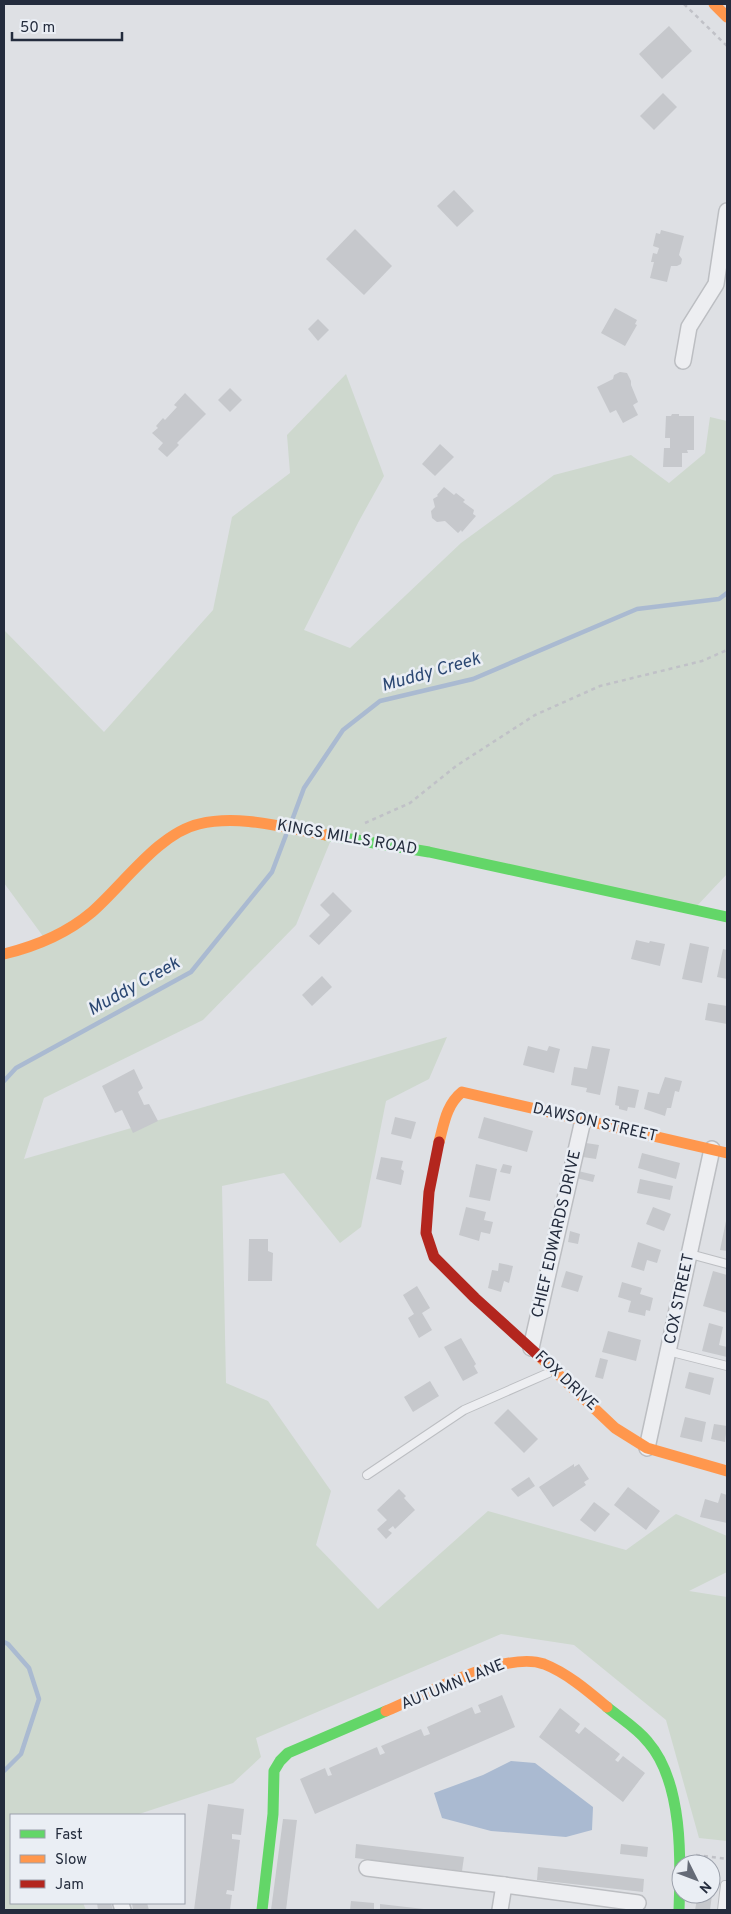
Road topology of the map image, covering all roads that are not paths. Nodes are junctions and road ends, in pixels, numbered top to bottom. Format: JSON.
{"nodes":[{"id":1,"x":714,"y":4,"type":"edge"},
{"id":2,"x":727,"y":18,"type":"edge"},
{"id":3,"x":727,"y":211,"type":"edge"},
{"id":4,"x":683,"y":361,"type":"dead end"},
{"id":5,"x":727,"y":917,"type":"edge"},
{"id":6,"x":4,"y":954,"type":"edge"},
{"id":7,"x":583,"y":1120,"type":"junction"},
{"id":8,"x":720,"y":1151,"type":"edge"},
{"id":9,"x":431,"y":1250,"type":"joint"},
{"id":10,"x":690,"y":1254,"type":"junction"},
{"id":11,"x":727,"y":1264,"type":"edge"},
{"id":12,"x":531,"y":1348,"type":"junction"},
{"id":13,"x":668,"y":1351,"type":"junction"},
{"id":14,"x":727,"y":1366,"type":"edge"},
{"id":15,"x":554,"y":1370,"type":"junction"},
{"id":16,"x":647,"y":1448,"type":"junction"},
{"id":17,"x":727,"y":1471,"type":"edge"},
{"id":18,"x":368,"y":1475,"type":"dead end"},
{"id":19,"x":367,"y":1868,"type":"dead end"},
{"id":20,"x":504,"y":1885,"type":"junction"},
{"id":21,"x":725,"y":1885,"type":"dead end"},
{"id":22,"x":638,"y":1903,"type":"dead end"},
{"id":23,"x":262,"y":1910,"type":"edge"},
{"id":24,"x":500,"y":1910,"type":"edge"},
{"id":25,"x":679,"y":1910,"type":"edge"},
{"id":26,"x":722,"y":1910,"type":"edge"}],
"edges":[{"from":1,"to":2,"type":"street"},
{"from":3,"to":4,"type":"street"},
{"from":5,"to":6,"type":"street","name":"KINGS MILLS ROAD"},
{"from":7,"to":8,"type":"street","name":"DAWSON STREET"},
{"from":7,"to":9,"type":"street","name":"DAWSON STREET"},
{"from":7,"to":12,"type":"street","name":"CHIEF EDWARDS DRIVE"},
{"from":8,"to":10,"type":"street","name":"COX STREET"},
{"from":9,"to":12,"type":"street","name":"FOX DRIVE"},
{"from":10,"to":11,"type":"lane"},
{"from":10,"to":13,"type":"street","name":"COX STREET"},
{"from":12,"to":15,"type":"street","name":"FOX DRIVE"},
{"from":13,"to":14,"type":"lane"},
{"from":13,"to":16,"type":"street","name":"COX STREET"},
{"from":15,"to":16,"type":"street","name":"FOX DRIVE"},
{"from":15,"to":18,"type":"lane"},
{"from":16,"to":17,"type":"street","name":"FOX DRIVE"},
{"from":19,"to":20,"type":"street"},
{"from":20,"to":22,"type":"street"},
{"from":20,"to":24,"type":"street"},
{"from":21,"to":26,"type":"lane"},
{"from":23,"to":25,"type":"street","name":"AUTUMN LANE"}]}
